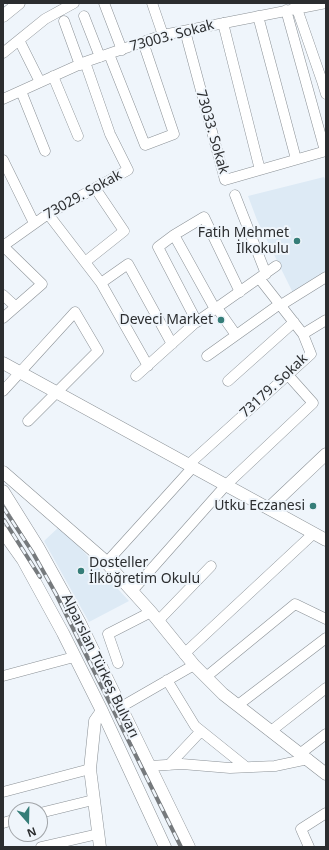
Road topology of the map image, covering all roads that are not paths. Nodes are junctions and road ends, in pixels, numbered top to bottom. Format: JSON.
{"nodes":[{"id":1,"x":19,"y":3,"type":"edge"},
{"id":2,"x":74,"y":3,"type":"edge"},
{"id":3,"x":104,"y":3,"type":"edge"},
{"id":4,"x":152,"y":3,"type":"edge"},
{"id":5,"x":326,"y":3,"type":"edge"},
{"id":6,"x":292,"y":7,"type":"edge"},
{"id":7,"x":3,"y":16,"type":"edge"},
{"id":8,"x":84,"y":16,"type":"dead end"},
{"id":9,"x":258,"y":16,"type":"junction"},
{"id":10,"x":64,"y":21,"type":"dead end"},
{"id":11,"x":223,"y":23,"type":"junction"},
{"id":12,"x":186,"y":31,"type":"junction"},
{"id":13,"x":163,"y":36,"type":"junction"},
{"id":14,"x":19,"y":40,"type":"junction"},
{"id":15,"x":143,"y":42,"type":"junction"},
{"id":16,"x":122,"y":50,"type":"junction"},
{"id":17,"x":3,"y":53,"type":"edge"},
{"id":18,"x":104,"y":56,"type":"junction"},
{"id":19,"x":83,"y":64,"type":"junction"},
{"id":20,"x":53,"y":76,"type":"junction"},
{"id":21,"x":324,"y":81,"type":"edge"},
{"id":22,"x":40,"y":82,"type":"junction"},
{"id":23,"x":21,"y":91,"type":"junction"},
{"id":24,"x":326,"y":94,"type":"edge"},
{"id":25,"x":3,"y":99,"type":"edge"},
{"id":26,"x":78,"y":136,"type":"dead end"},
{"id":27,"x":45,"y":151,"type":"dead end"},
{"id":28,"x":325,"y":151,"type":"edge"},
{"id":29,"x":296,"y":159,"type":"junction"},
{"id":30,"x":3,"y":160,"type":"edge"},
{"id":31,"x":260,"y":170,"type":"junction"},
{"id":32,"x":7,"y":179,"type":"edge"},
{"id":33,"x":95,"y":188,"type":"junction"},
{"id":34,"x":235,"y":195,"type":"dead end"},
{"id":35,"x":48,"y":214,"type":"junction"},
{"id":36,"x":34,"y":223,"type":"junction"},
{"id":37,"x":174,"y":235,"type":"junction"},
{"id":38,"x":3,"y":246,"type":"edge"},
{"id":39,"x":85,"y":262,"type":"junction"},
{"id":40,"x":276,"y":266,"type":"dead end"},
{"id":41,"x":262,"y":276,"type":"junction"},
{"id":42,"x":326,"y":277,"type":"edge"},
{"id":43,"x":101,"y":283,"type":"junction"},
{"id":44,"x":240,"y":292,"type":"junction"},
{"id":45,"x":3,"y":295,"type":"edge"},
{"id":46,"x":281,"y":305,"type":"junction"},
{"id":47,"x":15,"y":306,"type":"junction"},
{"id":48,"x":216,"y":309,"type":"junction"},
{"id":49,"x":3,"y":318,"type":"edge"},
{"id":50,"x":326,"y":320,"type":"edge"},
{"id":51,"x":197,"y":322,"type":"junction"},
{"id":52,"x":294,"y":322,"type":"junction"},
{"id":53,"x":303,"y":334,"type":"junction"},
{"id":54,"x":236,"y":335,"type":"junction"},
{"id":55,"x":172,"y":344,"type":"junction"},
{"id":56,"x":207,"y":356,"type":"dead end"},
{"id":57,"x":3,"y":363,"type":"edge"},
{"id":58,"x":148,"y":366,"type":"junction"},
{"id":59,"x":20,"y":373,"type":"junction"},
{"id":60,"x":136,"y":376,"type":"dead end"},
{"id":61,"x":288,"y":376,"type":"junction"},
{"id":62,"x":228,"y":381,"type":"dead end"},
{"id":63,"x":3,"y":391,"type":"edge"},
{"id":64,"x":55,"y":392,"type":"junction"},
{"id":65,"x":28,"y":421,"type":"dead end"},
{"id":66,"x":326,"y":454,"type":"edge"},
{"id":67,"x":190,"y":466,"type":"junction"},
{"id":68,"x":3,"y":472,"type":"edge"},
{"id":69,"x":226,"y":485,"type":"junction"},
{"id":70,"x":3,"y":490,"type":"edge"},
{"id":71,"x":269,"y":508,"type":"junction"},
{"id":72,"x":3,"y":532,"type":"edge"},
{"id":73,"x":314,"y":533,"type":"junction"},
{"id":74,"x":326,"y":540,"type":"edge"},
{"id":75,"x":106,"y":563,"type":"junction"},
{"id":76,"x":211,"y":566,"type":"dead end"},
{"id":77,"x":132,"y":591,"type":"junction"},
{"id":78,"x":154,"y":616,"type":"junction"},
{"id":79,"x":326,"y":619,"type":"edge"},
{"id":80,"x":326,"y":638,"type":"edge"},
{"id":81,"x":184,"y":654,"type":"junction"},
{"id":82,"x":74,"y":657,"type":"junction"},
{"id":83,"x":118,"y":663,"type":"dead end"},
{"id":84,"x":194,"y":665,"type":"junction"},
{"id":85,"x":3,"y":676,"type":"edge"},
{"id":86,"x":206,"y":677,"type":"junction"},
{"id":87,"x":167,"y":680,"type":"junction"},
{"id":88,"x":326,"y":688,"type":"edge"},
{"id":89,"x":238,"y":706,"type":"junction"},
{"id":90,"x":121,"y":707,"type":"junction"},
{"id":91,"x":102,"y":711,"type":"junction"},
{"id":92,"x":272,"y":730,"type":"junction"},
{"id":93,"x":201,"y":731,"type":"junction"},
{"id":94,"x":326,"y":734,"type":"edge"},
{"id":95,"x":305,"y":756,"type":"junction"},
{"id":96,"x":169,"y":765,"type":"junction"},
{"id":97,"x":150,"y":766,"type":"junction"},
{"id":98,"x":246,"y":767,"type":"junction"},
{"id":99,"x":90,"y":769,"type":"junction"},
{"id":100,"x":326,"y":774,"type":"edge"},
{"id":101,"x":3,"y":792,"type":"edge"},
{"id":102,"x":93,"y":800,"type":"junction"},
{"id":103,"x":48,"y":811,"type":"edge"},
{"id":104,"x":326,"y":813,"type":"edge"},
{"id":105,"x":98,"y":834,"type":"junction"},
{"id":106,"x":41,"y":847,"type":"edge"},
{"id":107,"x":100,"y":847,"type":"edge"},
{"id":108,"x":165,"y":847,"type":"edge"},
{"id":109,"x":189,"y":847,"type":"edge"},
{"id":110,"x":309,"y":847,"type":"edge"}],
"edges":[{"from":1,"to":7,"type":"main road"},
{"from":2,"to":14,"type":"street"},
{"from":3,"to":16,"type":"street"},
{"from":4,"to":13,"type":"street"},
{"from":5,"to":6,"type":"street","name":"73003. Sokak"},
{"from":6,"to":9,"type":"street","name":"73003. Sokak"},
{"from":6,"to":21,"type":"street"},
{"from":6,"to":28,"type":"street"},
{"from":8,"to":18,"type":"street"},
{"from":9,"to":11,"type":"street","name":"73003. Sokak"},
{"from":9,"to":29,"type":"street"},
{"from":10,"to":19,"type":"street"},
{"from":11,"to":12,"type":"street","name":"73003. Sokak"},
{"from":11,"to":31,"type":"street"},
{"from":12,"to":13,"type":"street","name":"73003. Sokak"},
{"from":12,"to":31,"type":"street","name":"73033. Sokak"},
{"from":13,"to":15,"type":"street","name":"73003. Sokak"},
{"from":14,"to":17,"type":"street"},
{"from":14,"to":22,"type":"street"},
{"from":15,"to":16,"type":"street","name":"73003. Sokak"},
{"from":15,"to":18,"type":"street"},
{"from":16,"to":18,"type":"street","name":"73003. Sokak"},
{"from":18,"to":19,"type":"street","name":"73003. Sokak"},
{"from":19,"to":20,"type":"street","name":"73003. Sokak"},
{"from":19,"to":33,"type":"street","name":"73029. Sokak"},
{"from":20,"to":22,"type":"street","name":"73003. Sokak"},
{"from":20,"to":26,"type":"street"},
{"from":21,"to":24,"type":"street"},
{"from":22,"to":23,"type":"street","name":"73003. Sokak"},
{"from":23,"to":25,"type":"street","name":"73003. Sokak"},
{"from":23,"to":27,"type":"street"},
{"from":28,"to":29,"type":"street","name":"73033. Sokak"},
{"from":29,"to":31,"type":"street","name":"73033. Sokak"},
{"from":30,"to":32,"type":"street"},
{"from":32,"to":36,"type":"street"},
{"from":33,"to":35,"type":"street","name":"73029. Sokak"},
{"from":33,"to":39,"type":"street"},
{"from":34,"to":41,"type":"street","name":"73179. Sokak"},
{"from":35,"to":36,"type":"street","name":"73029. Sokak"},
{"from":35,"to":39,"type":"street"},
{"from":36,"to":38,"type":"street","name":"73029. Sokak"},
{"from":37,"to":44,"type":"street"},
{"from":37,"to":48,"type":"street"},
{"from":37,"to":51,"type":"street"},
{"from":38,"to":47,"type":"street"},
{"from":39,"to":43,"type":"street"},
{"from":40,"to":41,"type":"street"},
{"from":41,"to":44,"type":"street"},
{"from":41,"to":46,"type":"street","name":"73179. Sokak"},
{"from":42,"to":46,"type":"street"},
{"from":43,"to":55,"type":"street"},
{"from":43,"to":58,"type":"street"},
{"from":44,"to":48,"type":"street"},
{"from":45,"to":47,"type":"street"},
{"from":46,"to":52,"type":"street","name":"73179. Sokak"},
{"from":46,"to":54,"type":"street"},
{"from":47,"to":49,"type":"street"},
{"from":48,"to":51,"type":"street"},
{"from":48,"to":54,"type":"street"},
{"from":50,"to":53,"type":"street"},
{"from":51,"to":55,"type":"street"},
{"from":52,"to":53,"type":"street","name":"73179. Sokak"},
{"from":52,"to":62,"type":"street"},
{"from":53,"to":61,"type":"street","name":"73179. Sokak"},
{"from":54,"to":56,"type":"street"},
{"from":55,"to":58,"type":"street"},
{"from":57,"to":59,"type":"main road"},
{"from":58,"to":60,"type":"street"},
{"from":59,"to":63,"type":"street"},
{"from":59,"to":64,"type":"main road"},
{"from":59,"to":64,"type":"street"},
{"from":61,"to":67,"type":"street","name":"73179. Sokak"},
{"from":61,"to":69,"type":"street"},
{"from":64,"to":65,"type":"street"},
{"from":64,"to":67,"type":"main road"},
{"from":66,"to":71,"type":"main road"},
{"from":67,"to":69,"type":"main road"},
{"from":67,"to":75,"type":"street","name":"73179. Sokak"},
{"from":68,"to":75,"type":"main road"},
{"from":69,"to":71,"type":"main road"},
{"from":69,"to":77,"type":"street"},
{"from":70,"to":90,"type":"main road","name":"Alparslan Türkeş Bulvarı"},
{"from":71,"to":73,"type":"main road"},
{"from":72,"to":82,"type":"main road","name":"Alparslan Türkeş Bulvarı"},
{"from":73,"to":74,"type":"main road"},
{"from":73,"to":81,"type":"street"},
{"from":75,"to":77,"type":"main road"},
{"from":76,"to":78,"type":"street"},
{"from":77,"to":78,"type":"main road"},
{"from":78,"to":81,"type":"main road"},
{"from":78,"to":83,"type":"street"},
{"from":79,"to":86,"type":"street"},
{"from":80,"to":89,"type":"street"},
{"from":81,"to":84,"type":"main road"},
{"from":82,"to":85,"type":"street"},
{"from":82,"to":91,"type":"main road","name":"Alparslan Türkeş Bulvarı"},
{"from":84,"to":86,"type":"main road"},
{"from":84,"to":87,"type":"street"},
{"from":86,"to":89,"type":"main road"},
{"from":87,"to":90,"type":"street"},
{"from":87,"to":93,"type":"street"},
{"from":88,"to":92,"type":"street"},
{"from":89,"to":92,"type":"main road"},
{"from":90,"to":97,"type":"main road","name":"Alparslan Türkeş Bulvarı"},
{"from":91,"to":99,"type":"main road"},
{"from":91,"to":108,"type":"main road","name":"Alparslan Türkeş Bulvarı"},
{"from":92,"to":95,"type":"main road"},
{"from":93,"to":96,"type":"street"},
{"from":93,"to":98,"type":"street"},
{"from":94,"to":95,"type":"street"},
{"from":95,"to":98,"type":"street"},
{"from":95,"to":100,"type":"main road"},
{"from":96,"to":97,"type":"street"},
{"from":96,"to":98,"type":"street"},
{"from":97,"to":109,"type":"main road","name":"Alparslan Türkeş Bulvarı"},
{"from":99,"to":101,"type":"street"},
{"from":99,"to":102,"type":"main road"},
{"from":102,"to":103,"type":"street"},
{"from":102,"to":105,"type":"main road"},
{"from":104,"to":110,"type":"street"},
{"from":105,"to":106,"type":"street"},
{"from":105,"to":107,"type":"main road"}]}
